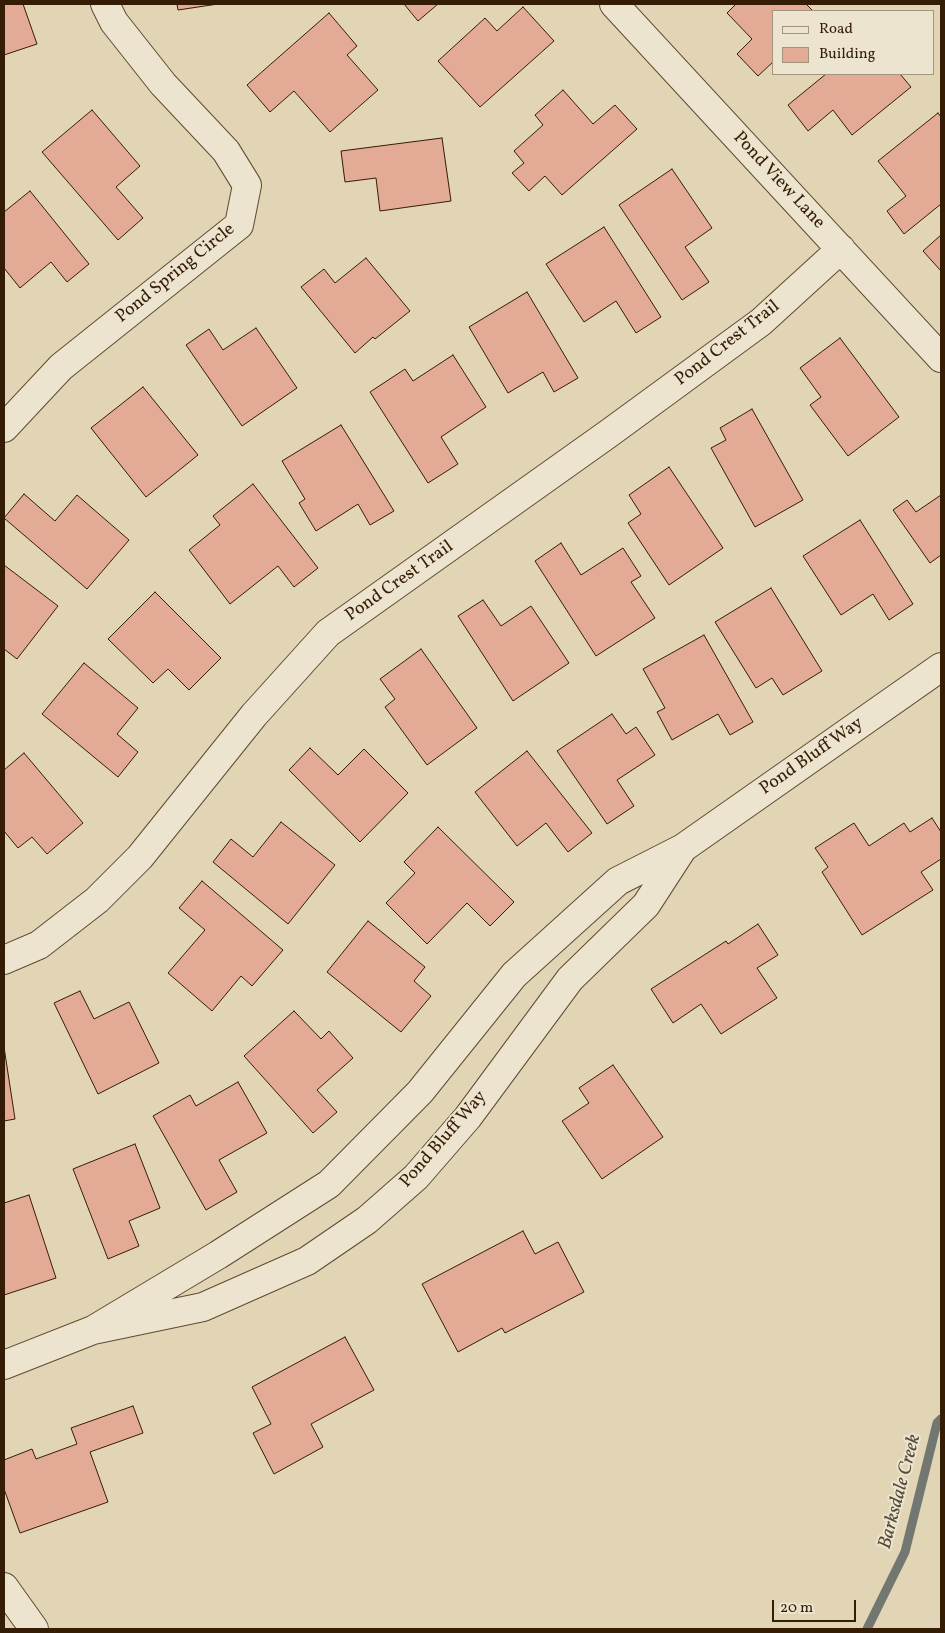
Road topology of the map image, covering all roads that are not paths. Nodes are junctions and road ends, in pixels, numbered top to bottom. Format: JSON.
{"nodes":[{"id":1,"x":105,"y":4,"type":"edge"},
{"id":2,"x":614,"y":4,"type":"edge"},
{"id":3,"x":841,"y":249,"type":"junction"},
{"id":4,"x":941,"y":358,"type":"edge"},
{"id":5,"x":4,"y":428,"type":"edge"},
{"id":6,"x":941,"y":667,"type":"edge"},
{"id":7,"x":683,"y":848,"type":"junction"},
{"id":8,"x":4,"y":960,"type":"edge"},
{"id":9,"x":93,"y":1330,"type":"junction"},
{"id":10,"x":4,"y":1365,"type":"edge"},
{"id":11,"x":4,"y":1587,"type":"edge"},
{"id":12,"x":34,"y":1629,"type":"edge"}],
"edges":[{"from":1,"to":5,"type":"street","name":"Pond Spring Circle"},
{"from":2,"to":3,"type":"street","name":"Pond View Lane"},
{"from":3,"to":4,"type":"street","name":"Pond View Lane"},
{"from":3,"to":8,"type":"street","name":"Pond Crest Trail"},
{"from":6,"to":7,"type":"street","name":"Pond Bluff Way"},
{"from":7,"to":9,"type":"street","name":"Pond Bluff Way"},
{"from":7,"to":9,"type":"street","name":"Pond Bluff Way"},
{"from":9,"to":10,"type":"street","name":"Pond Bluff Way"},
{"from":11,"to":12,"type":"street"}]}
